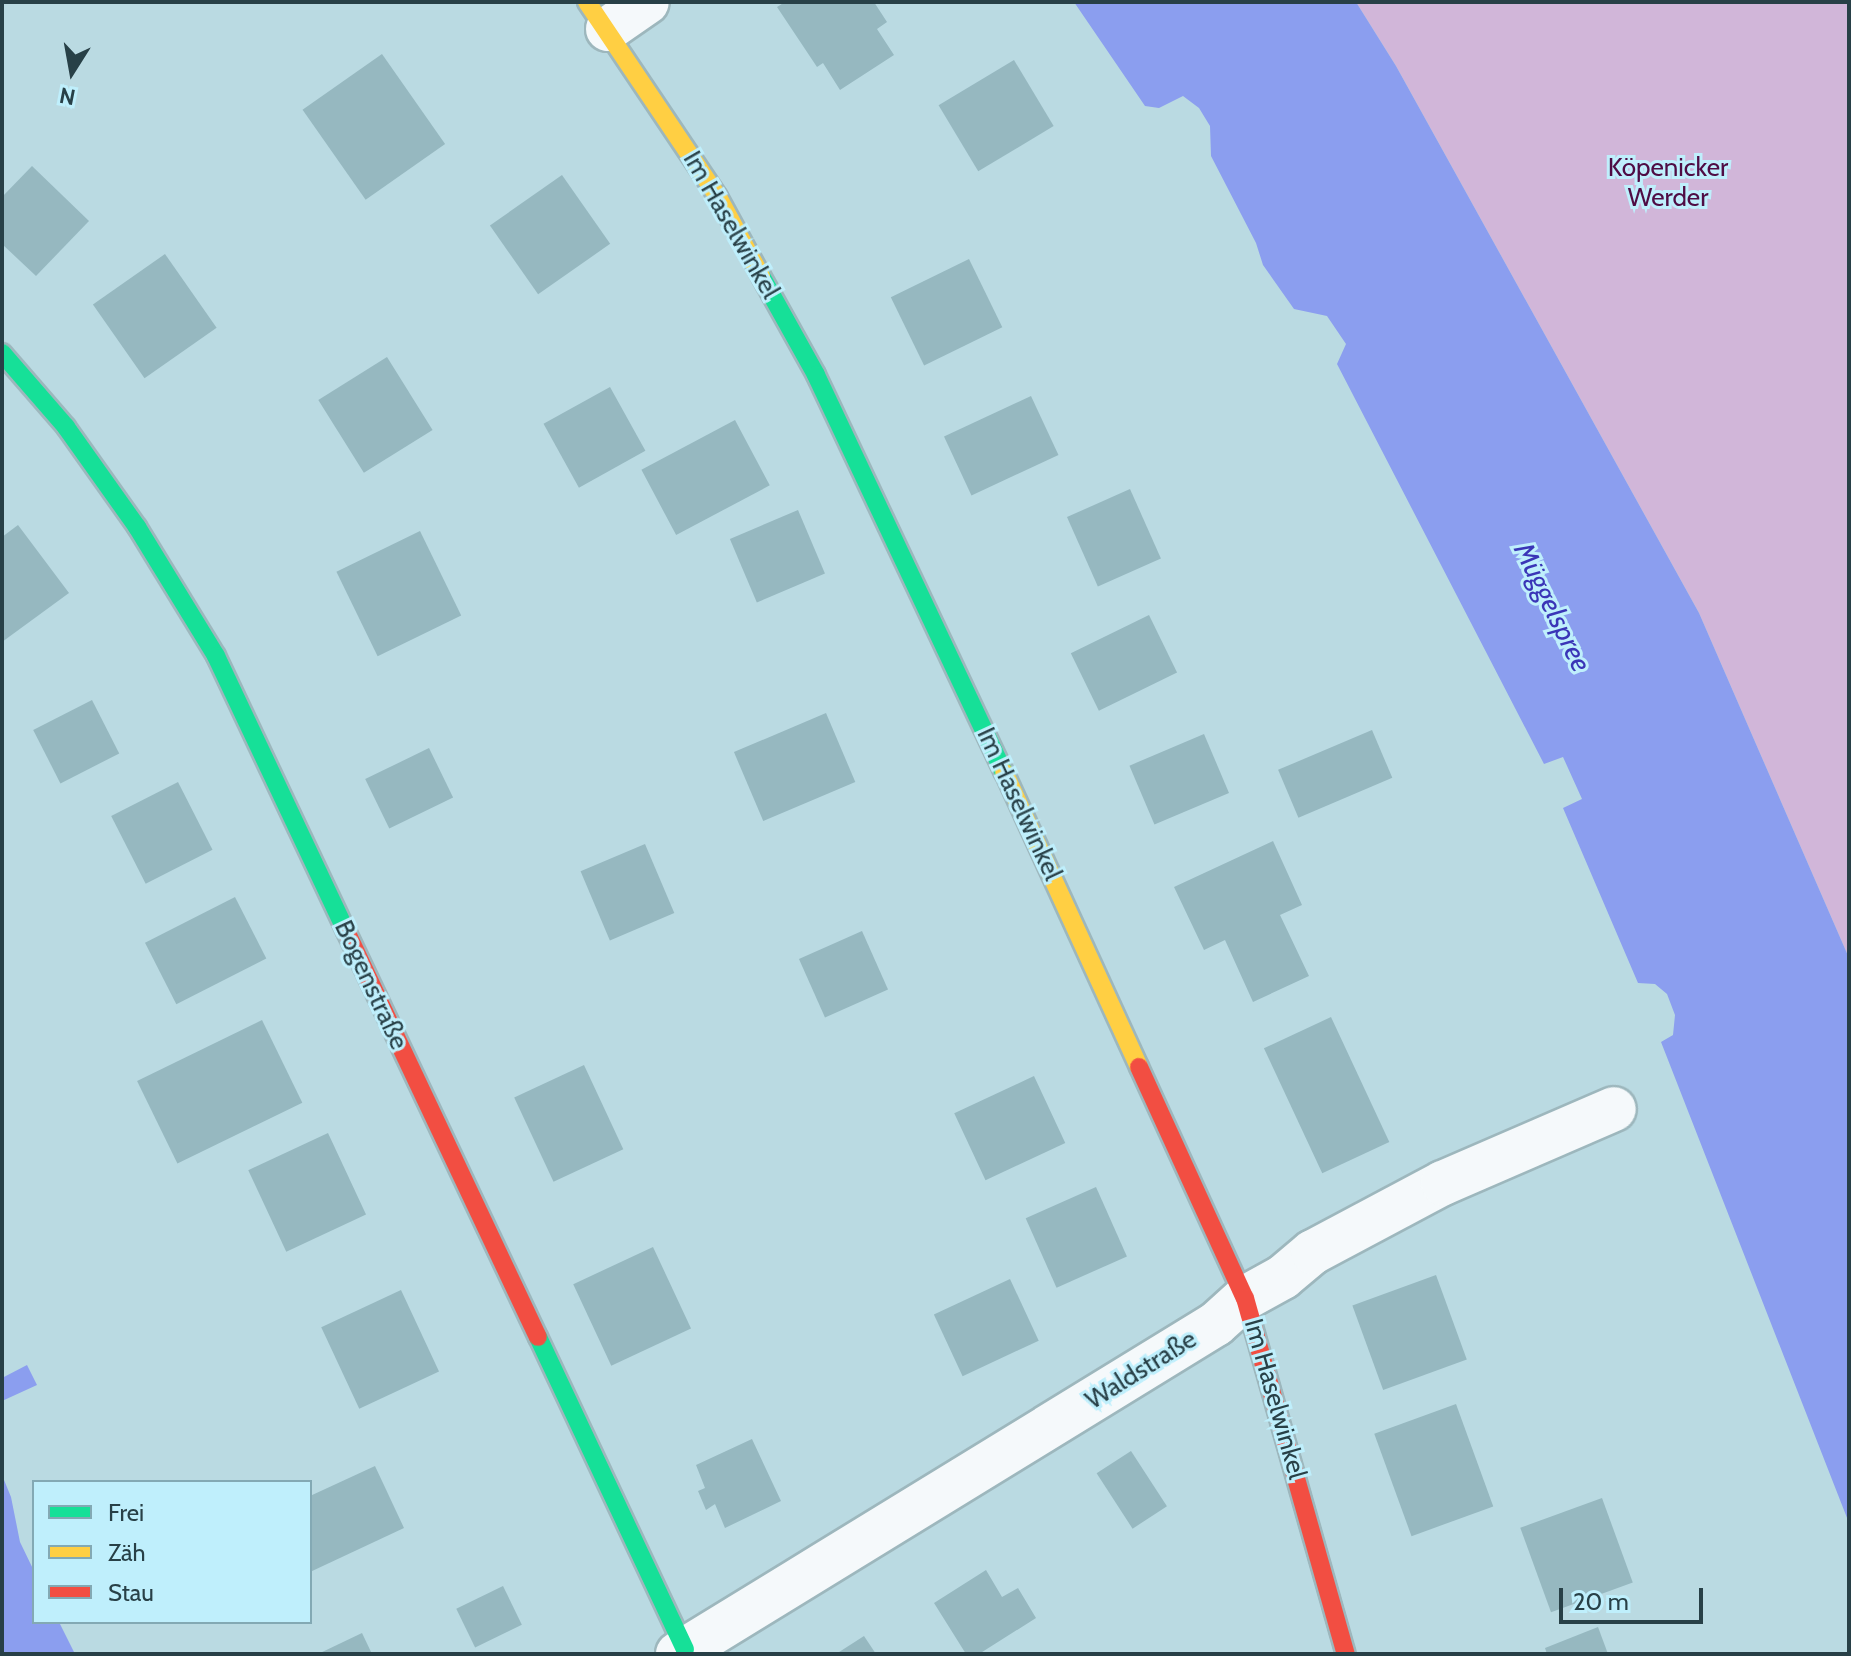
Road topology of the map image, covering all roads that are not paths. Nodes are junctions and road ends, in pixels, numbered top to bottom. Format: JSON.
{"nodes":[{"id":1,"x":647,"y":2,"type":"edge"},
{"id":2,"x":598,"y":16,"type":"edge"},
{"id":3,"x":2,"y":353,"type":"edge"},
{"id":4,"x":1614,"y":1109,"type":"dead end"},
{"id":5,"x":1245,"y":1298,"type":"junction"},
{"id":6,"x":682,"y":1652,"type":"edge"},
{"id":7,"x":1346,"y":1654,"type":"edge"}],
"edges":[{"from":1,"to":2,"type":"street"},
{"from":2,"to":5,"type":"street","name":"Im Haselwinkel"},
{"from":3,"to":6,"type":"street","name":"Bogenstraße"},
{"from":4,"to":5,"type":"street","name":"Waldstraße"},
{"from":5,"to":6,"type":"street","name":"Waldstraße"},
{"from":5,"to":7,"type":"street","name":"Im Haselwinkel"}]}
